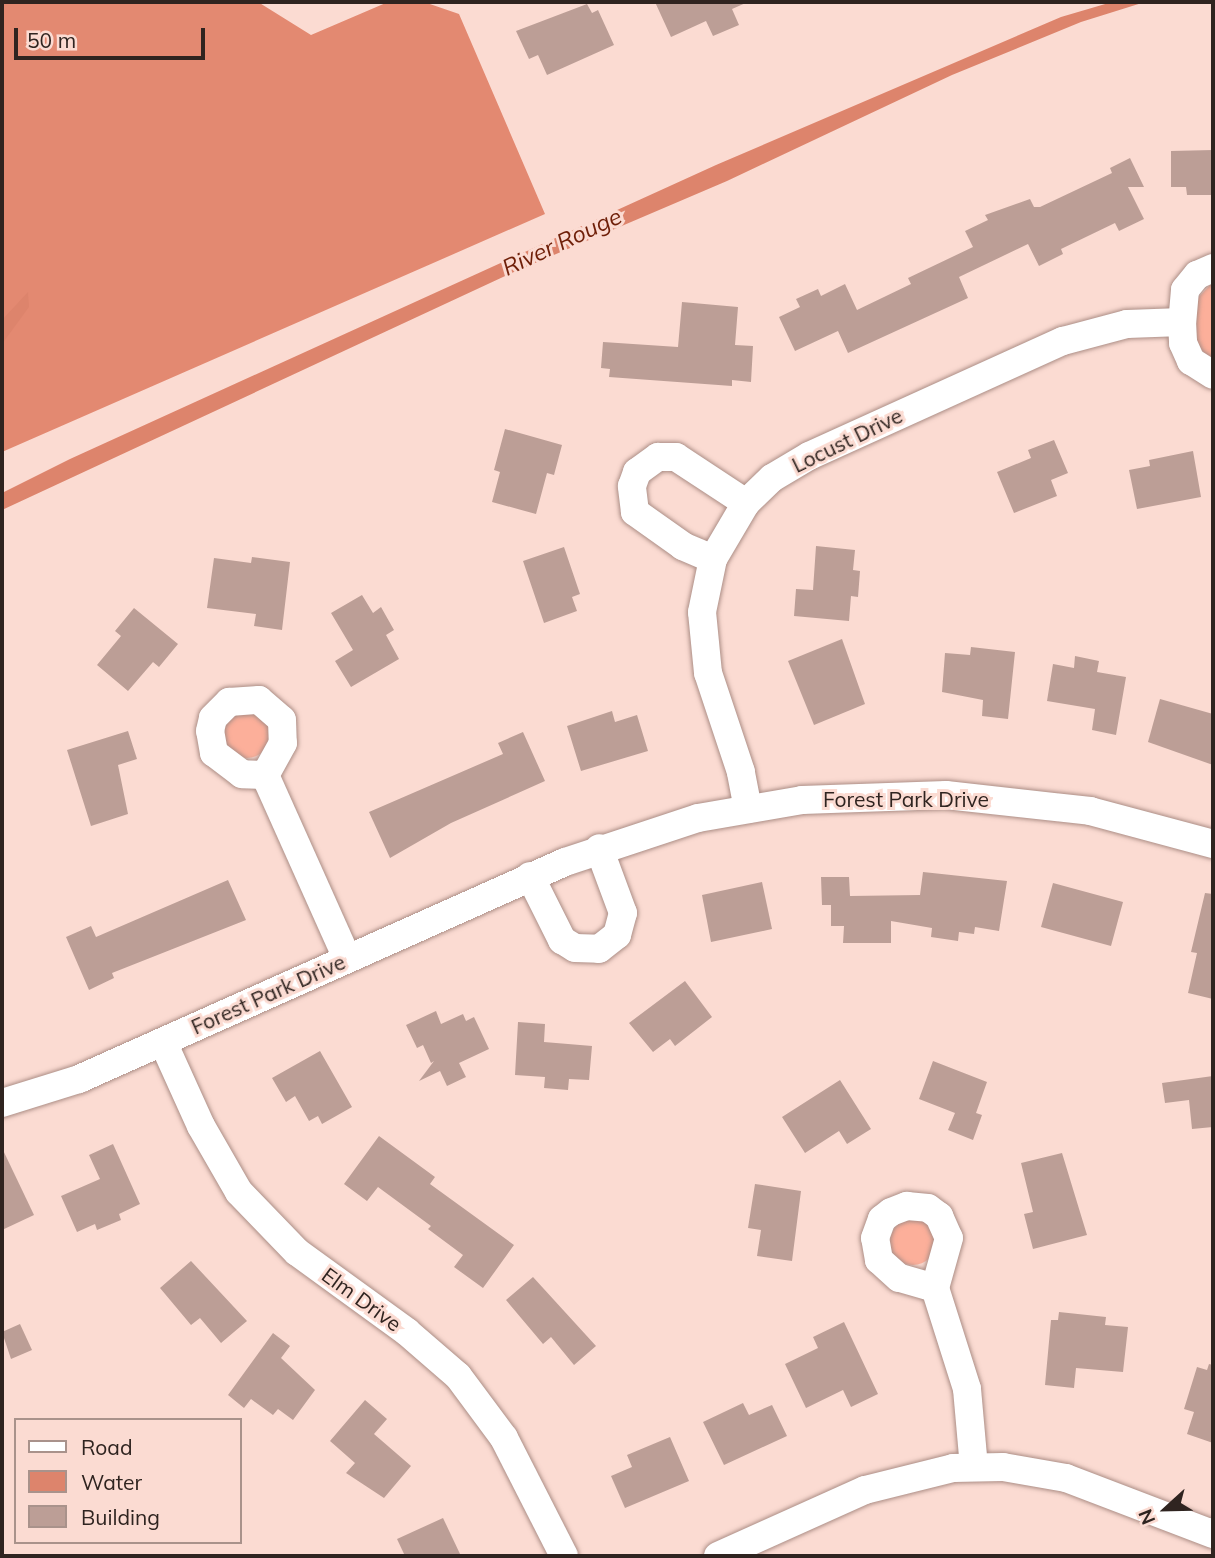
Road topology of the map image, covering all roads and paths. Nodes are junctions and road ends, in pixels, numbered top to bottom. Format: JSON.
{"nodes":[{"id":1,"x":1213,"y":268,"type":"edge"},
{"id":2,"x":1182,"y":321,"type":"junction"},
{"id":3,"x":1213,"y":375,"type":"edge"},
{"id":4,"x":746,"y":503,"type":"junction"},
{"id":5,"x":713,"y":559,"type":"junction"},
{"id":6,"x":265,"y":775,"type":"dead end"},
{"id":7,"x":748,"y":809,"type":"junction"},
{"id":8,"x":1213,"y":844,"type":"edge"},
{"id":9,"x":599,"y":848,"type":"junction"},
{"id":10,"x":530,"y":876,"type":"junction"},
{"id":11,"x":347,"y":958,"type":"junction"},
{"id":12,"x":163,"y":1042,"type":"junction"},
{"id":13,"x":2,"y":1103,"type":"edge"},
{"id":14,"x":935,"y":1289,"type":"dead end"},
{"id":15,"x":974,"y":1467,"type":"junction"},
{"id":16,"x":1213,"y":1534,"type":"edge"},
{"id":17,"x":564,"y":1556,"type":"edge"},
{"id":18,"x":718,"y":1556,"type":"edge"}],
"edges":[{"from":1,"to":2,"type":"street"},
{"from":2,"to":3,"type":"street"},
{"from":2,"to":4,"type":"street","name":"Locust Drive"},
{"from":4,"to":5,"type":"street","name":"Locust Drive"},
{"from":4,"to":5,"type":"street"},
{"from":5,"to":7,"type":"street","name":"Locust Drive"},
{"from":6,"to":11,"type":"street"},
{"from":7,"to":8,"type":"street","name":"Forest Park Drive"},
{"from":7,"to":9,"type":"street","name":"Forest Park Drive"},
{"from":9,"to":10,"type":"street","name":"Forest Park Drive"},
{"from":9,"to":10,"type":"street"},
{"from":10,"to":11,"type":"street","name":"Forest Park Drive"},
{"from":11,"to":12,"type":"street","name":"Forest Park Drive"},
{"from":12,"to":13,"type":"street","name":"Forest Park Drive"},
{"from":12,"to":17,"type":"street","name":"Elm Drive"},
{"from":14,"to":15,"type":"street"},
{"from":15,"to":16,"type":"street"},
{"from":15,"to":18,"type":"street"}]}
